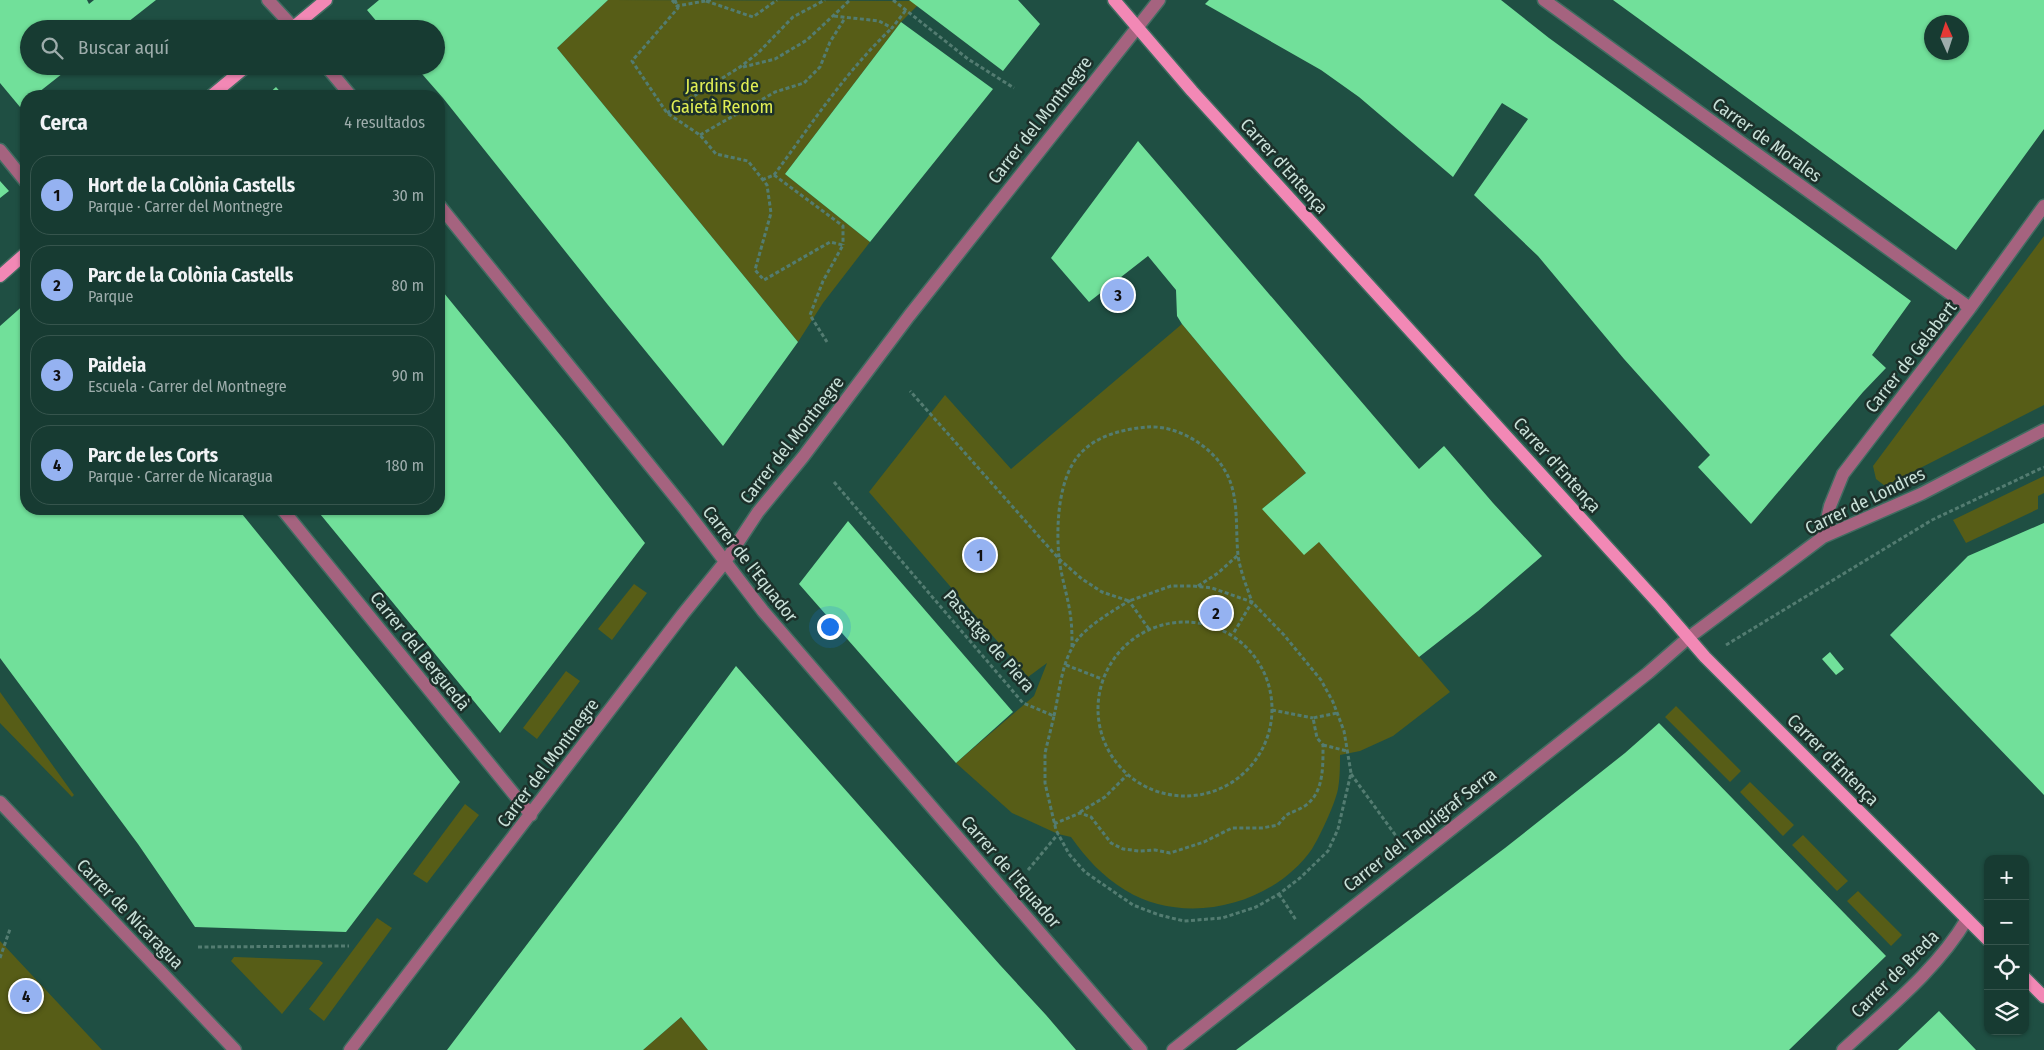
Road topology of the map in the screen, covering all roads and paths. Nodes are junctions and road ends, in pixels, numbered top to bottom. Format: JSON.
{"nodes":[{"id":1,"x":268,"y":0,"type":"edge"},
{"id":2,"x":326,"y":0,"type":"edge"},
{"id":3,"x":674,"y":0,"type":"edge"},
{"id":4,"x":711,"y":0,"type":"edge"},
{"id":5,"x":777,"y":0,"type":"edge"},
{"id":6,"x":825,"y":0,"type":"edge"},
{"id":7,"x":850,"y":0,"type":"edge"},
{"id":8,"x":893,"y":0,"type":"edge"},
{"id":9,"x":1114,"y":0,"type":"edge"},
{"id":10,"x":1159,"y":0,"type":"edge"},
{"id":11,"x":1544,"y":0,"type":"edge"},
{"id":12,"x":706,"y":1,"type":"edge"},
{"id":13,"x":678,"y":6,"type":"junction"},
{"id":14,"x":906,"y":10,"type":"junction"},
{"id":15,"x":833,"y":16,"type":"junction"},
{"id":16,"x":845,"y":18,"type":"junction"},
{"id":17,"x":286,"y":20,"type":"edge"},
{"id":18,"x":302,"y":20,"type":"edge"},
{"id":19,"x":1137,"y":26,"type":"junction"},
{"id":20,"x":892,"y":28,"type":"junction"},
{"id":21,"x":740,"y":67,"type":"junction"},
{"id":22,"x":236,"y":75,"type":"edge"},
{"id":23,"x":334,"y":75,"type":"edge"},
{"id":24,"x":1014,"y":88,"type":"dead end"},
{"id":25,"x":218,"y":90,"type":"edge"},
{"id":26,"x":346,"y":90,"type":"edge"},
{"id":27,"x":667,"y":113,"type":"junction"},
{"id":28,"x":700,"y":135,"type":"junction"},
{"id":29,"x":0,"y":150,"type":"edge"},
{"id":30,"x":20,"y":175,"type":"edge"},
{"id":31,"x":774,"y":175,"type":"junction"},
{"id":32,"x":762,"y":180,"type":"junction"},
{"id":33,"x":2044,"y":206,"type":"edge"},
{"id":34,"x":445,"y":212,"type":"edge"},
{"id":35,"x":843,"y":245,"type":"junction"},
{"id":36,"x":20,"y":259,"type":"edge"},
{"id":37,"x":0,"y":276,"type":"edge"},
{"id":38,"x":1970,"y":308,"type":"junction"},
{"id":39,"x":827,"y":342,"type":"dead end"},
{"id":40,"x":910,"y":390,"type":"dead end"},
{"id":41,"x":2044,"y":430,"type":"edge"},
{"id":42,"x":2044,"y":467,"type":"edge"},
{"id":43,"x":834,"y":482,"type":"dead end"},
{"id":44,"x":287,"y":515,"type":"edge"},
{"id":45,"x":1823,"y":537,"type":"junction"},
{"id":46,"x":1238,"y":555,"type":"junction"},
{"id":47,"x":1059,"y":559,"type":"junction"},
{"id":48,"x":725,"y":562,"type":"junction"},
{"id":49,"x":1197,"y":587,"type":"junction"},
{"id":50,"x":1129,"y":601,"type":"junction"},
{"id":51,"x":1252,"y":602,"type":"junction"},
{"id":52,"x":1149,"y":630,"type":"junction"},
{"id":53,"x":1232,"y":634,"type":"junction"},
{"id":54,"x":1688,"y":638,"type":"junction"},
{"id":55,"x":1072,"y":647,"type":"junction"},
{"id":56,"x":1706,"y":657,"type":"junction"},
{"id":57,"x":1066,"y":665,"type":"junction"},
{"id":58,"x":1102,"y":680,"type":"junction"},
{"id":59,"x":1272,"y":710,"type":"junction"},
{"id":60,"x":1337,"y":713,"type":"junction"},
{"id":61,"x":1054,"y":716,"type":"junction"},
{"id":62,"x":1313,"y":718,"type":"junction"},
{"id":63,"x":1323,"y":745,"type":"junction"},
{"id":64,"x":1347,"y":751,"type":"junction"},
{"id":65,"x":1351,"y":773,"type":"junction"},
{"id":66,"x":1127,"y":775,"type":"junction"},
{"id":67,"x":0,"y":802,"type":"edge"},
{"id":68,"x":1080,"y":813,"type":"junction"},
{"id":69,"x":531,"y":815,"type":"junction"},
{"id":70,"x":1054,"y":824,"type":"junction"},
{"id":71,"x":1058,"y":834,"type":"junction"},
{"id":72,"x":1401,"y":843,"type":"dead end"},
{"id":73,"x":1028,"y":870,"type":"dead end"},
{"id":74,"x":1279,"y":894,"type":"junction"},
{"id":75,"x":1967,"y":919,"type":"junction"},
{"id":76,"x":1296,"y":920,"type":"dead end"},
{"id":77,"x":10,"y":929,"type":"dead end"},
{"id":78,"x":1984,"y":936,"type":"edge"},
{"id":79,"x":349,"y":946,"type":"dead end"},
{"id":80,"x":198,"y":947,"type":"dead end"},
{"id":81,"x":0,"y":958,"type":"edge"},
{"id":82,"x":2029,"y":982,"type":"edge"},
{"id":83,"x":2044,"y":997,"type":"edge"},
{"id":84,"x":235,"y":1050,"type":"edge"},
{"id":85,"x":350,"y":1050,"type":"edge"},
{"id":86,"x":1141,"y":1050,"type":"edge"},
{"id":87,"x":1173,"y":1050,"type":"edge"},
{"id":88,"x":1843,"y":1050,"type":"edge"}],
"edges":[{"from":1,"to":17,"type":"street"},
{"from":2,"to":18,"type":"main road"},
{"from":3,"to":13,"type":"path"},
{"from":4,"to":12,"type":"path"},
{"from":5,"to":12,"type":"path"},
{"from":6,"to":21,"type":"path"},
{"from":7,"to":15,"type":"path"},
{"from":8,"to":14,"type":"path"},
{"from":9,"to":19,"type":"main road","name":"Carrer d'Entença"},
{"from":10,"to":19,"type":"street","name":"Carrer del Montnegre"},
{"from":11,"to":38,"type":"street","name":"Carrer de Morales"},
{"from":12,"to":13,"type":"path"},
{"from":13,"to":27,"type":"path"},
{"from":14,"to":20,"type":"path"},
{"from":14,"to":24,"type":"path"},
{"from":15,"to":16,"type":"path"},
{"from":15,"to":21,"type":"path"},
{"from":16,"to":20,"type":"path"},
{"from":16,"to":28,"type":"path"},
{"from":19,"to":48,"type":"street","name":"Carrer del Montnegre"},
{"from":19,"to":54,"type":"main road","name":"Carrer d'Entença"},
{"from":20,"to":31,"type":"path"},
{"from":21,"to":27,"type":"path"},
{"from":22,"to":25,"type":"main road"},
{"from":23,"to":26,"type":"street"},
{"from":27,"to":28,"type":"path"},
{"from":28,"to":32,"type":"path"},
{"from":29,"to":30,"type":"street"},
{"from":31,"to":32,"type":"path"},
{"from":31,"to":35,"type":"path"},
{"from":32,"to":35,"type":"path"},
{"from":33,"to":38,"type":"street","name":"Carrer de Gelabert"},
{"from":34,"to":48,"type":"street","name":"Carrer de l'Equador"},
{"from":35,"to":39,"type":"path"},
{"from":36,"to":37,"type":"main road"},
{"from":38,"to":45,"type":"street","name":"Carrer de Gelabert"},
{"from":40,"to":47,"type":"path"},
{"from":41,"to":45,"type":"street","name":"Carrer de Londres"},
{"from":42,"to":56,"type":"path"},
{"from":43,"to":61,"type":"path","name":"Passatge de Piera"},
{"from":44,"to":69,"type":"street","name":"Carrer del Berguedà"},
{"from":45,"to":54,"type":"street","name":"Carrer de Londres"},
{"from":46,"to":47,"type":"path"},
{"from":46,"to":49,"type":"path"},
{"from":46,"to":51,"type":"path"},
{"from":47,"to":50,"type":"path"},
{"from":47,"to":55,"type":"path"},
{"from":48,"to":69,"type":"street","name":"Carrer del Montnegre"},
{"from":48,"to":86,"type":"street","name":"Carrer de l'Equador"},
{"from":49,"to":50,"type":"path"},
{"from":49,"to":51,"type":"path"},
{"from":50,"to":52,"type":"path"},
{"from":50,"to":55,"type":"path"},
{"from":51,"to":53,"type":"path"},
{"from":51,"to":60,"type":"path"},
{"from":52,"to":53,"type":"path"},
{"from":52,"to":58,"type":"path"},
{"from":53,"to":59,"type":"path"},
{"from":54,"to":56,"type":"main road","name":"Carrer d'Entença"},
{"from":54,"to":87,"type":"street","name":"Carrer del Taquígraf Serra"},
{"from":55,"to":57,"type":"path"},
{"from":56,"to":75,"type":"main road","name":"Carrer d'Entença"},
{"from":57,"to":58,"type":"path"},
{"from":57,"to":61,"type":"path"},
{"from":58,"to":66,"type":"path"},
{"from":59,"to":62,"type":"path"},
{"from":59,"to":66,"type":"path"},
{"from":60,"to":62,"type":"path"},
{"from":60,"to":64,"type":"path"},
{"from":61,"to":70,"type":"path"},
{"from":62,"to":63,"type":"path"},
{"from":63,"to":64,"type":"path"},
{"from":63,"to":68,"type":"path"},
{"from":64,"to":65,"type":"path"},
{"from":65,"to":72,"type":"path"},
{"from":65,"to":74,"type":"path"},
{"from":66,"to":68,"type":"path"},
{"from":67,"to":84,"type":"street","name":"Carrer de Nicaragua"},
{"from":68,"to":70,"type":"path"},
{"from":69,"to":85,"type":"street","name":"Carrer del Montnegre"},
{"from":70,"to":71,"type":"path"},
{"from":71,"to":73,"type":"path"},
{"from":71,"to":74,"type":"path"},
{"from":74,"to":76,"type":"path"},
{"from":75,"to":78,"type":"main road","name":"Carrer d'Entença"},
{"from":75,"to":88,"type":"street","name":"Carrer de Breda"},
{"from":77,"to":81,"type":"path"},
{"from":79,"to":80,"type":"path","name":"Carrer de Nicaragua"},
{"from":82,"to":83,"type":"main road"}]}
